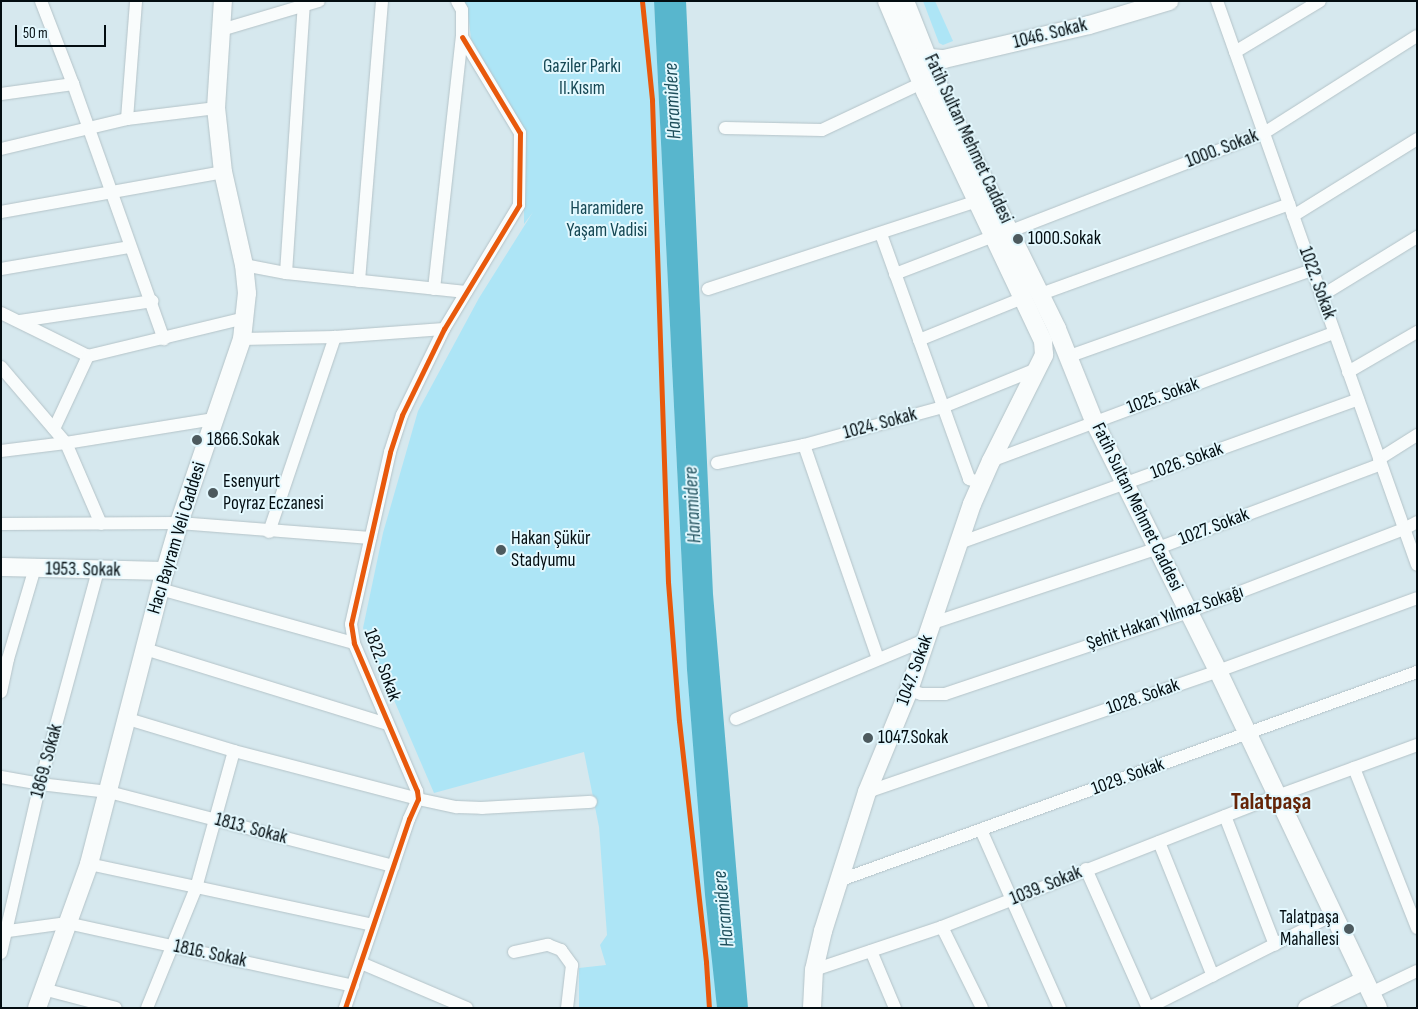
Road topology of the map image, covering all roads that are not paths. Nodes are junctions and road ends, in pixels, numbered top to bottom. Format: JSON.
{"nodes":[{"id":1,"x":42,"y":1,"type":"edge"},
{"id":2,"x":136,"y":1,"type":"edge"},
{"id":3,"x":223,"y":1,"type":"edge"},
{"id":4,"x":319,"y":1,"type":"edge"},
{"id":5,"x":382,"y":1,"type":"edge"},
{"id":6,"x":457,"y":1,"type":"edge"},
{"id":7,"x":887,"y":1,"type":"edge"},
{"id":8,"x":905,"y":1,"type":"edge"},
{"id":9,"x":1169,"y":1,"type":"edge"},
{"id":10,"x":1217,"y":1,"type":"edge"},
{"id":11,"x":1320,"y":1,"type":"edge"},
{"id":12,"x":304,"y":4,"type":"edge"},
{"id":13,"x":221,"y":30,"type":"junction"},
{"id":14,"x":1417,"y":36,"type":"edge"},
{"id":15,"x":462,"y":37,"type":"junction"},
{"id":16,"x":1235,"y":52,"type":"junction"},
{"id":17,"x":917,"y":58,"type":"junction"},
{"id":18,"x":922,"y":83,"type":"junction"},
{"id":19,"x":73,"y":84,"type":"junction"},
{"id":20,"x":1,"y":94,"type":"edge"},
{"id":21,"x":216,"y":108,"type":"junction"},
{"id":22,"x":127,"y":119,"type":"junction"},
{"id":23,"x":725,"y":128,"type":"dead end"},
{"id":24,"x":90,"y":130,"type":"junction"},
{"id":25,"x":1264,"y":133,"type":"junction"},
{"id":26,"x":1417,"y":139,"type":"edge"},
{"id":27,"x":1,"y":148,"type":"edge"},
{"id":28,"x":223,"y":172,"type":"junction"},
{"id":29,"x":112,"y":191,"type":"junction"},
{"id":30,"x":977,"y":200,"type":"junction"},
{"id":31,"x":1291,"y":210,"type":"junction"},
{"id":32,"x":1,"y":212,"type":"edge"},
{"id":33,"x":1011,"y":231,"type":"junction"},
{"id":34,"x":881,"y":234,"type":"junction"},
{"id":35,"x":994,"y":236,"type":"junction"},
{"id":36,"x":1417,"y":237,"type":"edge"},
{"id":37,"x":130,"y":246,"type":"junction"},
{"id":38,"x":244,"y":265,"type":"junction"},
{"id":39,"x":1,"y":269,"type":"edge"},
{"id":40,"x":1312,"y":270,"type":"junction"},
{"id":41,"x":286,"y":273,"type":"junction"},
{"id":42,"x":895,"y":274,"type":"junction"},
{"id":43,"x":359,"y":281,"type":"junction"},
{"id":44,"x":434,"y":288,"type":"junction"},
{"id":45,"x":708,"y":289,"type":"dead end"},
{"id":46,"x":466,"y":292,"type":"junction"},
{"id":47,"x":1041,"y":294,"type":"junction"},
{"id":48,"x":1321,"y":296,"type":"junction"},
{"id":49,"x":1023,"y":298,"type":"junction"},
{"id":50,"x":152,"y":301,"type":"junction"},
{"id":51,"x":1,"y":312,"type":"edge"},
{"id":52,"x":244,"y":318,"type":"junction"},
{"id":53,"x":20,"y":321,"type":"junction"},
{"id":54,"x":444,"y":329,"type":"junction"},
{"id":55,"x":1417,"y":332,"type":"edge"},
{"id":56,"x":1334,"y":333,"type":"junction"},
{"id":57,"x":335,"y":337,"type":"junction"},
{"id":58,"x":164,"y":338,"type":"junction"},
{"id":59,"x":242,"y":339,"type":"junction"},
{"id":60,"x":919,"y":340,"type":"junction"},
{"id":61,"x":1043,"y":341,"type":"joint"},
{"id":62,"x":88,"y":356,"type":"junction"},
{"id":63,"x":1067,"y":357,"type":"junction"},
{"id":64,"x":1,"y":367,"type":"edge"},
{"id":65,"x":1039,"y":368,"type":"junction"},
{"id":66,"x":1348,"y":372,"type":"junction"},
{"id":67,"x":15,"y":385,"type":"junction"},
{"id":68,"x":1,"y":388,"type":"edge"},
{"id":69,"x":1358,"y":399,"type":"junction"},
{"id":70,"x":943,"y":407,"type":"junction"},
{"id":71,"x":214,"y":419,"type":"junction"},
{"id":72,"x":1094,"y":422,"type":"junction"},
{"id":73,"x":54,"y":428,"type":"junction"},
{"id":74,"x":1417,"y":435,"type":"edge"},
{"id":75,"x":66,"y":443,"type":"junction"},
{"id":76,"x":804,"y":445,"type":"junction"},
{"id":77,"x":1,"y":451,"type":"edge"},
{"id":78,"x":991,"y":461,"type":"junction"},
{"id":79,"x":1380,"y":461,"type":"junction"},
{"id":80,"x":717,"y":463,"type":"dead end"},
{"id":81,"x":981,"y":483,"type":"junction"},
{"id":82,"x":1125,"y":483,"type":"junction"},
{"id":83,"x":1417,"y":522,"type":"edge"},
{"id":84,"x":179,"y":523,"type":"junction"},
{"id":85,"x":1,"y":524,"type":"edge"},
{"id":86,"x":101,"y":524,"type":"junction"},
{"id":87,"x":1404,"y":529,"type":"junction"},
{"id":88,"x":268,"y":532,"type":"junction"},
{"id":89,"x":370,"y":538,"type":"junction"},
{"id":90,"x":959,"y":543,"type":"junction"},
{"id":91,"x":1158,"y":548,"type":"junction"},
{"id":92,"x":1417,"y":565,"type":"edge"},
{"id":93,"x":1,"y":567,"type":"edge"},
{"id":94,"x":35,"y":568,"type":"junction"},
{"id":95,"x":98,"y":571,"type":"junction"},
{"id":96,"x":165,"y":571,"type":"junction"},
{"id":97,"x":160,"y":589,"type":"junction"},
{"id":98,"x":1417,"y":598,"type":"edge"},
{"id":99,"x":1188,"y":612,"type":"junction"},
{"id":100,"x":930,"y":631,"type":"junction"},
{"id":101,"x":354,"y":643,"type":"junction"},
{"id":102,"x":145,"y":649,"type":"junction"},
{"id":103,"x":5,"y":659,"type":"edge"},
{"id":104,"x":878,"y":659,"type":"junction"},
{"id":105,"x":1218,"y":671,"type":"junction"},
{"id":106,"x":1417,"y":672,"type":"edge"},
{"id":107,"x":909,"y":690,"type":"junction"},
{"id":108,"x":1,"y":692,"type":"edge"},
{"id":109,"x":128,"y":719,"type":"junction"},
{"id":110,"x":736,"y":719,"type":"dead end"},
{"id":111,"x":388,"y":724,"type":"junction"},
{"id":112,"x":1248,"y":735,"type":"junction"},
{"id":113,"x":1416,"y":748,"type":"edge"},
{"id":114,"x":234,"y":751,"type":"junction"},
{"id":115,"x":1354,"y":768,"type":"junction"},
{"id":116,"x":1,"y":777,"type":"edge"},
{"id":117,"x":40,"y":784,"type":"junction"},
{"id":118,"x":109,"y":792,"type":"junction"},
{"id":119,"x":867,"y":792,"type":"junction"},
{"id":120,"x":1277,"y":796,"type":"junction"},
{"id":121,"x":418,"y":800,"type":"junction"},
{"id":122,"x":592,"y":802,"type":"dead end"},
{"id":123,"x":1225,"y":816,"type":"junction"},
{"id":124,"x":215,"y":820,"type":"junction"},
{"id":125,"x":981,"y":830,"type":"junction"},
{"id":126,"x":1159,"y":842,"type":"junction"},
{"id":127,"x":90,"y":864,"type":"junction"},
{"id":128,"x":394,"y":866,"type":"junction"},
{"id":129,"x":1086,"y":869,"type":"junction"},
{"id":130,"x":838,"y":881,"type":"junction"},
{"id":131,"x":196,"y":888,"type":"junction"},
{"id":132,"x":1013,"y":900,"type":"junction"},
{"id":133,"x":1333,"y":915,"type":"junction"},
{"id":134,"x":67,"y":923,"type":"junction"},
{"id":135,"x":373,"y":925,"type":"junction"},
{"id":136,"x":942,"y":927,"type":"junction"},
{"id":137,"x":1417,"y":928,"type":"edge"},
{"id":138,"x":4,"y":932,"type":"edge"},
{"id":139,"x":1275,"y":945,"type":"junction"},
{"id":140,"x":172,"y":946,"type":"junction"},
{"id":141,"x":871,"y":951,"type":"junction"},
{"id":142,"x":1,"y":952,"type":"edge"},
{"id":143,"x":514,"y":952,"type":"dead end"},
{"id":144,"x":361,"y":963,"type":"junction"},
{"id":145,"x":814,"y":970,"type":"junction"},
{"id":146,"x":1417,"y":971,"type":"edge"},
{"id":147,"x":1213,"y":976,"type":"junction"},
{"id":148,"x":353,"y":986,"type":"junction"},
{"id":149,"x":43,"y":989,"type":"junction"},
{"id":150,"x":1371,"y":993,"type":"edge"},
{"id":151,"x":463,"y":1007,"type":"edge"},
{"id":152,"x":37,"y":1008,"type":"edge"},
{"id":153,"x":116,"y":1008,"type":"edge"},
{"id":154,"x":147,"y":1008,"type":"edge"},
{"id":155,"x":345,"y":1008,"type":"edge"},
{"id":156,"x":567,"y":1008,"type":"edge"},
{"id":157,"x":812,"y":1008,"type":"edge"},
{"id":158,"x":895,"y":1008,"type":"edge"},
{"id":159,"x":982,"y":1008,"type":"edge"},
{"id":160,"x":1060,"y":1008,"type":"edge"},
{"id":161,"x":1148,"y":1008,"type":"edge"},
{"id":162,"x":1307,"y":1008,"type":"edge"}],
"edges":[{"from":1,"to":19,"type":"street"},
{"from":2,"to":22,"type":"street"},
{"from":3,"to":13,"type":"main road","name":"Hacı Bayram Veli Caddesi"},
{"from":4,"to":12,"type":"street"},
{"from":5,"to":43,"type":"street"},
{"from":6,"to":15,"type":"street"},
{"from":7,"to":17,"type":"main road"},
{"from":8,"to":17,"type":"main road","name":"Fatih Sultan Mehmet Caddesi"},
{"from":9,"to":17,"type":"main road","name":"1046. Sokak"},
{"from":10,"to":16,"type":"street","name":"1022. Sokak"},
{"from":11,"to":16,"type":"street"},
{"from":12,"to":13,"type":"street"},
{"from":12,"to":41,"type":"street"},
{"from":13,"to":21,"type":"main road","name":"Hacı Bayram Veli Caddesi"},
{"from":14,"to":25,"type":"street","name":"1000. Sokak"},
{"from":15,"to":44,"type":"street"},
{"from":15,"to":46,"type":"street","name":"1822. Sokak"},
{"from":16,"to":25,"type":"street","name":"1022. Sokak"},
{"from":17,"to":18,"type":"main road","name":"Fatih Sultan Mehmet Caddesi"},
{"from":17,"to":33,"type":"main road","name":"Fatih Sultan Mehmet Caddesi"},
{"from":18,"to":23,"type":"street"},
{"from":18,"to":30,"type":"main road","name":"Fatih Sultan Mehmet Caddesi"},
{"from":19,"to":20,"type":"street"},
{"from":19,"to":24,"type":"street"},
{"from":21,"to":22,"type":"street"},
{"from":21,"to":28,"type":"main road","name":"Hacı Bayram Veli Caddesi"},
{"from":22,"to":24,"type":"street"},
{"from":24,"to":27,"type":"street"},
{"from":24,"to":29,"type":"street"},
{"from":25,"to":31,"type":"street","name":"1022. Sokak"},
{"from":25,"to":33,"type":"street","name":"1000. Sokak"},
{"from":26,"to":31,"type":"street"},
{"from":28,"to":29,"type":"street"},
{"from":28,"to":38,"type":"main road","name":"Hacı Bayram Veli Caddesi"},
{"from":29,"to":32,"type":"street"},
{"from":29,"to":37,"type":"street"},
{"from":30,"to":34,"type":"street"},
{"from":30,"to":35,"type":"main road","name":"Fatih Sultan Mehmet Caddesi"},
{"from":31,"to":40,"type":"street","name":"1022. Sokak"},
{"from":31,"to":47,"type":"street"},
{"from":33,"to":47,"type":"main road","name":"Fatih Sultan Mehmet Caddesi"},
{"from":34,"to":42,"type":"street"},
{"from":34,"to":45,"type":"street"},
{"from":35,"to":42,"type":"street"},
{"from":35,"to":49,"type":"main road","name":"Fatih Sultan Mehmet Caddesi"},
{"from":36,"to":48,"type":"street"},
{"from":37,"to":39,"type":"street"},
{"from":37,"to":50,"type":"street"},
{"from":38,"to":41,"type":"street"},
{"from":38,"to":52,"type":"main road","name":"Hacı Bayram Veli Caddesi"},
{"from":40,"to":48,"type":"street","name":"1022. Sokak"},
{"from":40,"to":63,"type":"street"},
{"from":41,"to":43,"type":"street"},
{"from":42,"to":60,"type":"street"},
{"from":43,"to":44,"type":"street"},
{"from":44,"to":46,"type":"street"},
{"from":46,"to":54,"type":"street","name":"1822. Sokak"},
{"from":47,"to":63,"type":"main road","name":"Fatih Sultan Mehmet Caddesi"},
{"from":48,"to":56,"type":"street","name":"1022. Sokak"},
{"from":49,"to":60,"type":"street"},
{"from":49,"to":61,"type":"main road","name":"Fatih Sultan Mehmet Caddesi"},
{"from":50,"to":53,"type":"street"},
{"from":50,"to":58,"type":"street"},
{"from":51,"to":53,"type":"street"},
{"from":52,"to":58,"type":"street"},
{"from":52,"to":59,"type":"main road","name":"Hacı Bayram Veli Caddesi"},
{"from":53,"to":62,"type":"street"},
{"from":54,"to":57,"type":"street"},
{"from":54,"to":89,"type":"street","name":"1822. Sokak"},
{"from":55,"to":66,"type":"street"},
{"from":56,"to":66,"type":"street","name":"1022. Sokak"},
{"from":56,"to":72,"type":"street","name":"1025. Sokak"},
{"from":57,"to":59,"type":"street"},
{"from":57,"to":88,"type":"street"},
{"from":58,"to":62,"type":"street"},
{"from":59,"to":71,"type":"main road","name":"Hacı Bayram Veli Caddesi"},
{"from":60,"to":70,"type":"street"},
{"from":61,"to":65,"type":"main road","name":"1047. Sokak"},
{"from":62,"to":73,"type":"street"},
{"from":63,"to":72,"type":"main road","name":"Fatih Sultan Mehmet Caddesi"},
{"from":64,"to":67,"type":"street"},
{"from":65,"to":70,"type":"street","name":"1024. Sokak"},
{"from":65,"to":78,"type":"main road","name":"1047. Sokak"},
{"from":66,"to":69,"type":"street","name":"1022. Sokak"},
{"from":67,"to":68,"type":"street"},
{"from":67,"to":73,"type":"street"},
{"from":69,"to":79,"type":"street","name":"1022. Sokak"},
{"from":69,"to":82,"type":"street","name":"1026. Sokak"},
{"from":70,"to":76,"type":"street","name":"1024. Sokak"},
{"from":70,"to":81,"type":"street"},
{"from":71,"to":75,"type":"street"},
{"from":71,"to":84,"type":"main road","name":"Hacı Bayram Veli Caddesi"},
{"from":72,"to":78,"type":"street","name":"1025. Sokak"},
{"from":72,"to":82,"type":"main road","name":"Fatih Sultan Mehmet Caddesi"},
{"from":73,"to":75,"type":"street"},
{"from":74,"to":79,"type":"street","name":"1027. Sokak"},
{"from":75,"to":77,"type":"street"},
{"from":75,"to":86,"type":"street"},
{"from":76,"to":80,"type":"street","name":"1024. Sokak"},
{"from":76,"to":104,"type":"street"},
{"from":78,"to":81,"type":"main road","name":"1047. Sokak"},
{"from":79,"to":87,"type":"street","name":"1022. Sokak"},
{"from":79,"to":91,"type":"street","name":"1027. Sokak"},
{"from":81,"to":90,"type":"main road","name":"1047. Sokak"},
{"from":82,"to":90,"type":"street","name":"1026. Sokak"},
{"from":82,"to":91,"type":"main road","name":"Fatih Sultan Mehmet Caddesi"},
{"from":83,"to":87,"type":"street","name":"Şehit Hakan Yılmaz Sokağı"},
{"from":84,"to":86,"type":"street"},
{"from":84,"to":88,"type":"street"},
{"from":84,"to":96,"type":"main road","name":"Hacı Bayram Veli Caddesi"},
{"from":85,"to":86,"type":"street"},
{"from":87,"to":92,"type":"street","name":"1022. Sokak"},
{"from":87,"to":99,"type":"street","name":"Şehit Hakan Yılmaz Sokağı"},
{"from":88,"to":89,"type":"street"},
{"from":89,"to":101,"type":"street","name":"1822. Sokak"},
{"from":90,"to":100,"type":"main road","name":"1047. Sokak"},
{"from":91,"to":99,"type":"main road","name":"Fatih Sultan Mehmet Caddesi"},
{"from":91,"to":100,"type":"street","name":"1027. Sokak"},
{"from":93,"to":94,"type":"main road","name":"1953. Sokak"},
{"from":94,"to":95,"type":"main road","name":"1953. Sokak"},
{"from":94,"to":103,"type":"street"},
{"from":95,"to":96,"type":"main road","name":"1953. Sokak"},
{"from":95,"to":117,"type":"street","name":"1869. Sokak"},
{"from":96,"to":97,"type":"main road","name":"Hacı Bayram Veli Caddesi"},
{"from":97,"to":101,"type":"street"},
{"from":97,"to":102,"type":"main road","name":"Hacı Bayram Veli Caddesi"},
{"from":98,"to":105,"type":"street","name":"1028. Sokak"},
{"from":99,"to":105,"type":"main road","name":"Fatih Sultan Mehmet Caddesi"},
{"from":99,"to":107,"type":"street","name":"Şehit Hakan Yılmaz Sokağı"},
{"from":100,"to":104,"type":"street","name":"1027. Sokak"},
{"from":100,"to":107,"type":"main road","name":"1047. Sokak"},
{"from":101,"to":111,"type":"street","name":"1822. Sokak"},
{"from":102,"to":109,"type":"main road","name":"Hacı Bayram Veli Caddesi"},
{"from":102,"to":111,"type":"street"},
{"from":103,"to":108,"type":"street"},
{"from":104,"to":110,"type":"street","name":"1027. Sokak"},
{"from":105,"to":112,"type":"main road","name":"Fatih Sultan Mehmet Caddesi"},
{"from":105,"to":119,"type":"street","name":"1028. Sokak"},
{"from":106,"to":112,"type":"street","name":"1029. Sokak"},
{"from":107,"to":119,"type":"main road","name":"1047. Sokak"},
{"from":109,"to":114,"type":"street"},
{"from":109,"to":118,"type":"main road","name":"Hacı Bayram Veli Caddesi"},
{"from":111,"to":121,"type":"street","name":"1822. Sokak"},
{"from":112,"to":120,"type":"main road","name":"Fatih Sultan Mehmet Caddesi"},
{"from":112,"to":125,"type":"street","name":"1029. Sokak"},
{"from":113,"to":115,"type":"street","name":"1039. Sokak"},
{"from":114,"to":121,"type":"street"},
{"from":114,"to":124,"type":"street"},
{"from":115,"to":120,"type":"street","name":"1039. Sokak"},
{"from":115,"to":137,"type":"street"},
{"from":116,"to":117,"type":"street","name":"1813. Sokak"},
{"from":117,"to":118,"type":"street","name":"1813. Sokak"},
{"from":117,"to":138,"type":"street","name":"1869. Sokak"},
{"from":118,"to":124,"type":"street","name":"1813. Sokak"},
{"from":118,"to":127,"type":"main road","name":"Hacı Bayram Veli Caddesi"},
{"from":119,"to":130,"type":"main road","name":"1047. Sokak"},
{"from":120,"to":123,"type":"street","name":"1039. Sokak"},
{"from":120,"to":133,"type":"main road","name":"Fatih Sultan Mehmet Caddesi"},
{"from":121,"to":122,"type":"street"},
{"from":121,"to":128,"type":"street"},
{"from":123,"to":126,"type":"street","name":"1039. Sokak"},
{"from":123,"to":139,"type":"street"},
{"from":124,"to":128,"type":"street","name":"1813. Sokak"},
{"from":124,"to":131,"type":"street"},
{"from":125,"to":130,"type":"street","name":"1029. Sokak"},
{"from":125,"to":132,"type":"street"},
{"from":126,"to":129,"type":"street","name":"1039. Sokak"},
{"from":126,"to":147,"type":"street"},
{"from":127,"to":131,"type":"street"},
{"from":127,"to":134,"type":"main road","name":"Hacı Bayram Veli Caddesi"},
{"from":128,"to":135,"type":"street"},
{"from":129,"to":132,"type":"street","name":"1039. Sokak"},
{"from":129,"to":161,"type":"street"},
{"from":130,"to":145,"type":"main road","name":"1047. Sokak"},
{"from":131,"to":135,"type":"street"},
{"from":131,"to":140,"type":"street"},
{"from":132,"to":136,"type":"street","name":"1039. Sokak"},
{"from":132,"to":160,"type":"street"},
{"from":133,"to":139,"type":"street"},
{"from":133,"to":150,"type":"main road","name":"Fatih Sultan Mehmet Caddesi"},
{"from":134,"to":138,"type":"street"},
{"from":134,"to":140,"type":"street","name":"1816. Sokak"},
{"from":134,"to":149,"type":"main road","name":"Hacı Bayram Veli Caddesi"},
{"from":135,"to":144,"type":"street"},
{"from":136,"to":141,"type":"street","name":"1039. Sokak"},
{"from":136,"to":159,"type":"street"},
{"from":138,"to":142,"type":"street","name":"1869. Sokak"},
{"from":139,"to":147,"type":"street"},
{"from":140,"to":148,"type":"street","name":"1816. Sokak"},
{"from":140,"to":154,"type":"street"},
{"from":141,"to":145,"type":"street","name":"1039. Sokak"},
{"from":141,"to":158,"type":"street"},
{"from":143,"to":156,"type":"street"},
{"from":144,"to":148,"type":"street"},
{"from":144,"to":151,"type":"street"},
{"from":145,"to":157,"type":"main road","name":"1047. Sokak"},
{"from":146,"to":150,"type":"street"},
{"from":147,"to":161,"type":"street"},
{"from":148,"to":155,"type":"street"},
{"from":149,"to":152,"type":"main road","name":"Hacı Bayram Veli Caddesi"},
{"from":149,"to":153,"type":"street"},
{"from":150,"to":162,"type":"main road"}]}
